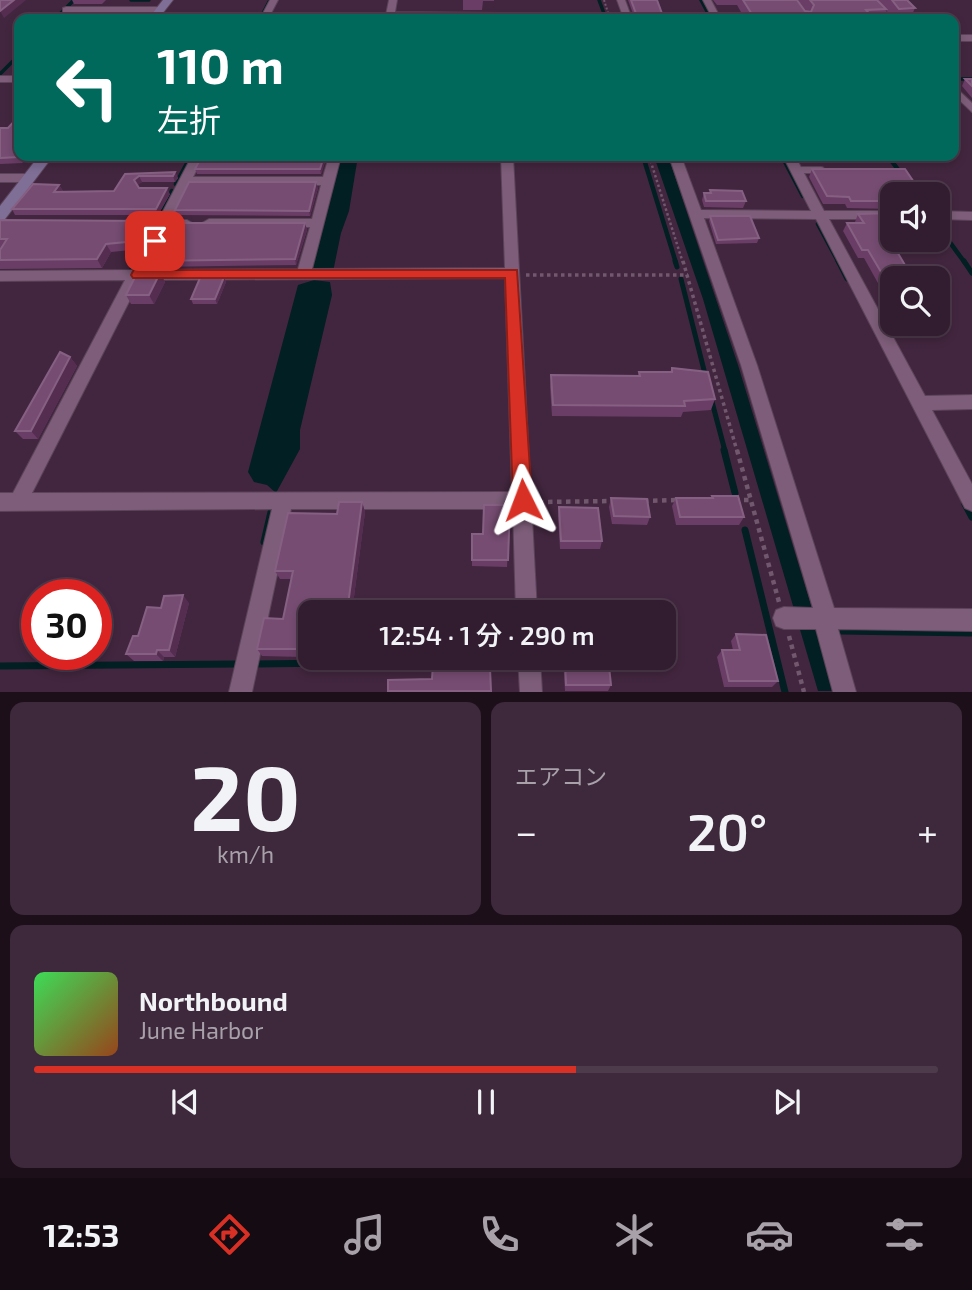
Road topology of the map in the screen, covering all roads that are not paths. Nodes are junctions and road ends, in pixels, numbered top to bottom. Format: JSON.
{"nodes":[{"id":1,"x":168,"y":0,"type":"edge"},
{"id":2,"x":870,"y":0,"type":"edge"},
{"id":3,"x":66,"y":10,"type":"dead end"},
{"id":4,"x":160,"y":10,"type":"junction"},
{"id":5,"x":157,"y":14,"type":"edge"},
{"id":6,"x":883,"y":14,"type":"edge"},
{"id":7,"x":959,"y":95,"type":"edge"},
{"id":8,"x":972,"y":109,"type":"edge"},
{"id":9,"x":42,"y":161,"type":"edge"},
{"id":10,"x":195,"y":161,"type":"edge"},
{"id":11,"x":334,"y":161,"type":"edge"},
{"id":12,"x":507,"y":161,"type":"edge"},
{"id":13,"x":677,"y":161,"type":"edge"},
{"id":14,"x":792,"y":161,"type":"edge"},
{"id":15,"x":797,"y":170,"type":"junction"},
{"id":16,"x":824,"y":170,"type":"edge"},
{"id":17,"x":0,"y":178,"type":"edge"},
{"id":18,"x":29,"y":178,"type":"junction"},
{"id":19,"x":329,"y":181,"type":"junction"},
{"id":20,"x":179,"y":186,"type":"junction"},
{"id":21,"x":696,"y":214,"type":"junction"},
{"id":22,"x":821,"y":215,"type":"junction"},
{"id":23,"x":880,"y":215,"type":"edge"},
{"id":24,"x":950,"y":215,"type":"edge"},
{"id":25,"x":972,"y":216,"type":"edge"},
{"id":26,"x":5,"y":220,"type":"edge"},
{"id":27,"x":109,"y":223,"type":"edge"},
{"id":28,"x":318,"y":223,"type":"junction"},
{"id":29,"x":164,"y":224,"type":"junction"},
{"id":30,"x":304,"y":274,"type":"junction"},
{"id":31,"x":512,"y":274,"type":"junction"},
{"id":32,"x":136,"y":275,"type":"junction"},
{"id":33,"x":0,"y":276,"type":"edge"},
{"id":34,"x":972,"y":402,"type":"edge"},
{"id":35,"x":919,"y":403,"type":"junction"},
{"id":36,"x":284,"y":501,"type":"junction"},
{"id":37,"x":523,"y":501,"type":"junction"},
{"id":38,"x":9,"y":502,"type":"edge"},
{"id":39,"x":972,"y":502,"type":"edge"},
{"id":40,"x":527,"y":600,"type":"edge"},
{"id":41,"x":789,"y":618,"type":"road end"},
{"id":42,"x":824,"y":619,"type":"junction"},
{"id":43,"x":972,"y":620,"type":"edge"},
{"id":44,"x":530,"y":670,"type":"edge"},
{"id":45,"x":240,"y":691,"type":"edge"},
{"id":46,"x":531,"y":691,"type":"edge"},
{"id":47,"x":845,"y":691,"type":"edge"}],
"edges":[{"from":1,"to":4,"type":"main road"},
{"from":2,"to":6,"type":"street"},
{"from":3,"to":4,"type":"street"},
{"from":4,"to":5,"type":"main road"},
{"from":7,"to":8,"type":"street"},
{"from":9,"to":18,"type":"main road"},
{"from":10,"to":20,"type":"street"},
{"from":11,"to":19,"type":"street"},
{"from":12,"to":31,"type":"street"},
{"from":13,"to":21,"type":"street"},
{"from":14,"to":15,"type":"street"},
{"from":15,"to":16,"type":"lane"},
{"from":15,"to":22,"type":"street"},
{"from":17,"to":18,"type":"street"},
{"from":18,"to":26,"type":"main road"},
{"from":19,"to":20,"type":"street"},
{"from":19,"to":28,"type":"street"},
{"from":20,"to":29,"type":"street"},
{"from":21,"to":22,"type":"street"},
{"from":21,"to":42,"type":"street"},
{"from":22,"to":23,"type":"street"},
{"from":22,"to":35,"type":"street"},
{"from":24,"to":25,"type":"street"},
{"from":27,"to":29,"type":"street"},
{"from":28,"to":29,"type":"street"},
{"from":28,"to":30,"type":"street"},
{"from":29,"to":32,"type":"street"},
{"from":30,"to":31,"type":"street"},
{"from":30,"to":32,"type":"street"},
{"from":31,"to":37,"type":"street"},
{"from":32,"to":33,"type":"street"},
{"from":32,"to":38,"type":"street"},
{"from":34,"to":35,"type":"street"},
{"from":35,"to":39,"type":"street"},
{"from":36,"to":37,"type":"street"},
{"from":36,"to":38,"type":"street"},
{"from":36,"to":45,"type":"street"},
{"from":37,"to":40,"type":"street"},
{"from":41,"to":42,"type":"street"},
{"from":42,"to":43,"type":"street"},
{"from":42,"to":47,"type":"street"},
{"from":44,"to":46,"type":"street"}]}
